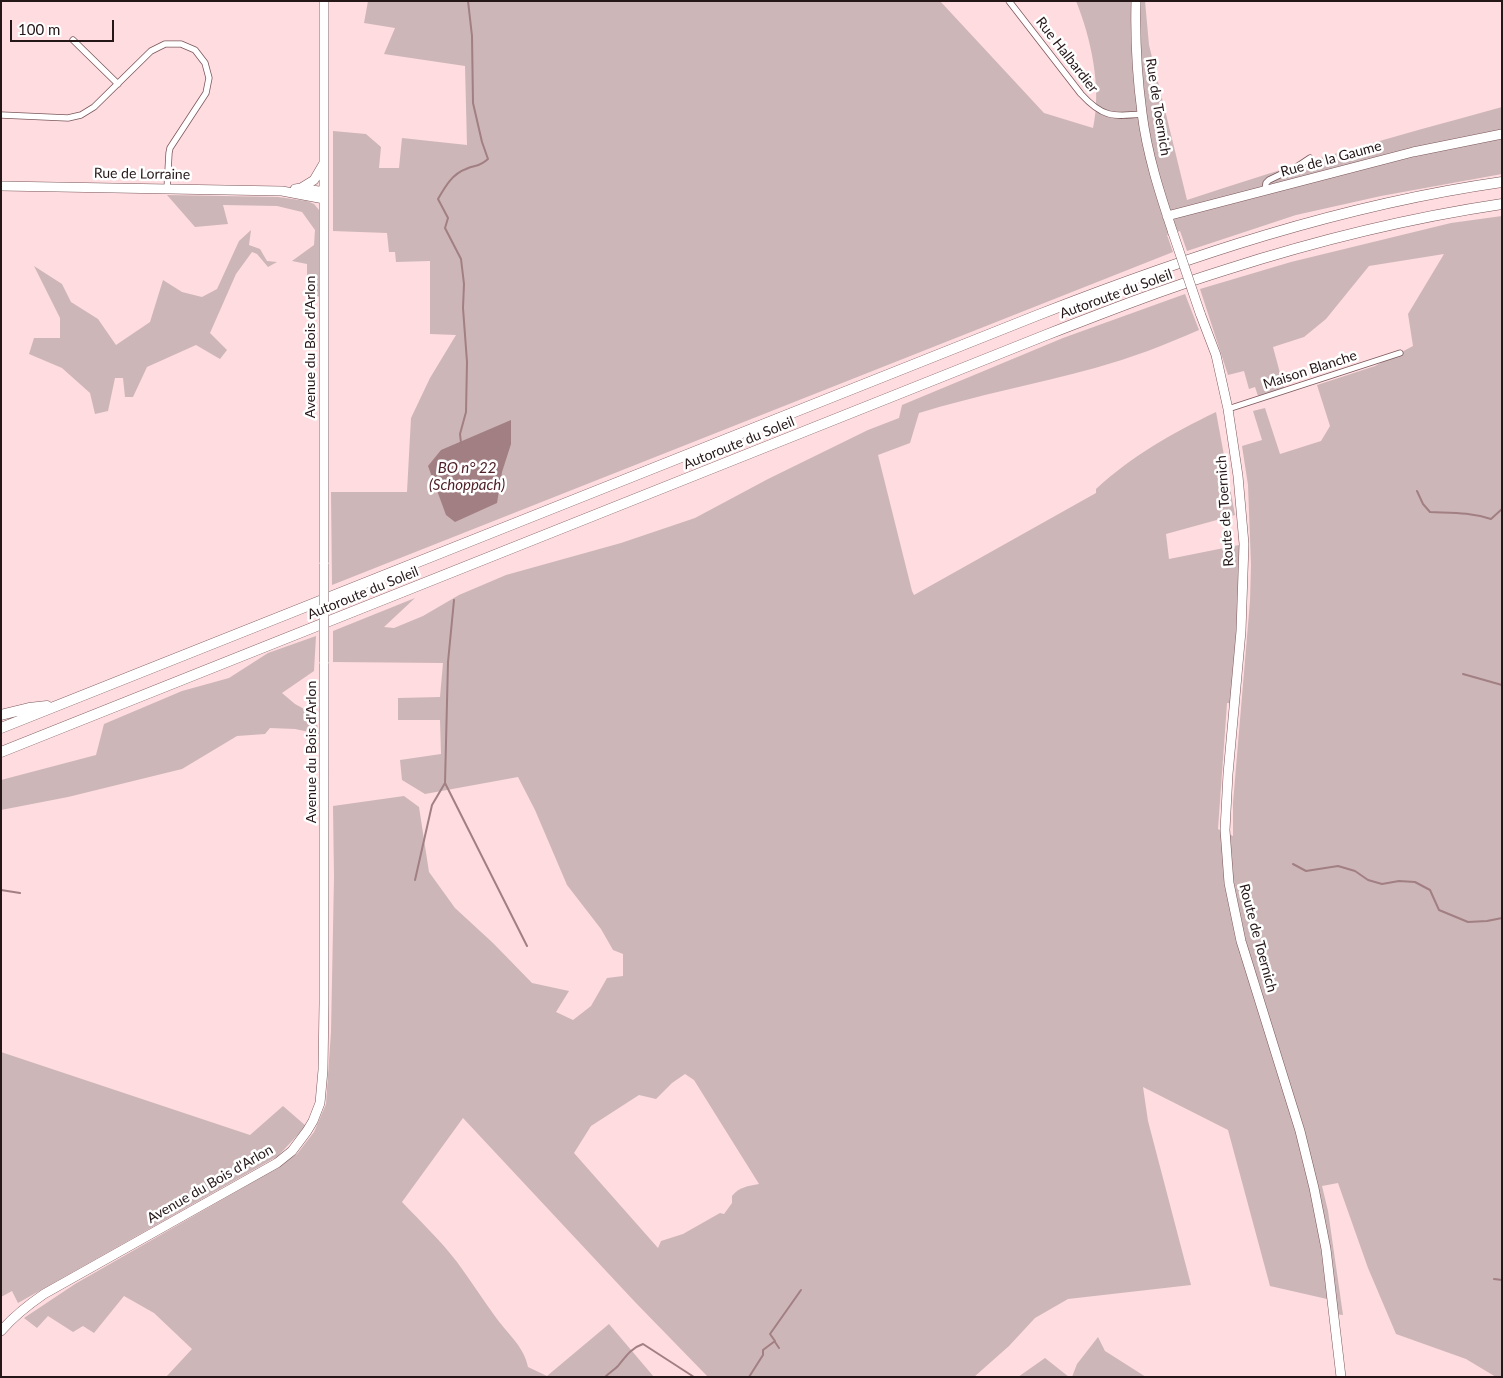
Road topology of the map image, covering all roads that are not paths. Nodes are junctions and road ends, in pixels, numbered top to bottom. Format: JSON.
{"nodes":[{"id":1,"x":324,"y":1,"type":"edge"},
{"id":2,"x":1009,"y":1,"type":"edge"},
{"id":3,"x":1136,"y":1,"type":"edge"},
{"id":4,"x":73,"y":40,"type":"dead end"},
{"id":5,"x":118,"y":84,"type":"junction"},
{"id":6,"x":1142,"y":114,"type":"junction"},
{"id":7,"x":1,"y":115,"type":"edge"},
{"id":8,"x":1502,"y":134,"type":"edge"},
{"id":9,"x":1310,"y":158,"type":"dead end"},
{"id":10,"x":324,"y":162,"type":"junction"},
{"id":11,"x":1502,"y":182,"type":"edge"},
{"id":12,"x":1,"y":186,"type":"edge"},
{"id":13,"x":167,"y":188,"type":"junction"},
{"id":14,"x":301,"y":188,"type":"junction"},
{"id":15,"x":282,"y":191,"type":"junction"},
{"id":16,"x":1265,"y":191,"type":"junction"},
{"id":17,"x":324,"y":195,"type":"junction"},
{"id":18,"x":1502,"y":204,"type":"edge"},
{"id":19,"x":1168,"y":216,"type":"junction"},
{"id":20,"x":1400,"y":353,"type":"dead end"},
{"id":21,"x":1228,"y":409,"type":"junction"},
{"id":22,"x":63,"y":704,"type":"junction"},
{"id":23,"x":1,"y":715,"type":"edge"},
{"id":24,"x":1,"y":728,"type":"edge"},
{"id":25,"x":13,"y":748,"type":"junction"},
{"id":26,"x":1,"y":752,"type":"edge"},
{"id":27,"x":1,"y":756,"type":"edge"},
{"id":28,"x":1,"y":1331,"type":"edge"},
{"id":29,"x":1342,"y":1377,"type":"edge"}],
"edges":[{"from":1,"to":10,"type":"main road","name":"Avenue du Bois d'Arlon"},
{"from":2,"to":6,"type":"street","name":"Rue Halbardier"},
{"from":3,"to":6,"type":"main road","name":"Rue de Toernich"},
{"from":4,"to":5,"type":"street"},
{"from":5,"to":7,"type":"street"},
{"from":5,"to":13,"type":"street"},
{"from":6,"to":19,"type":"main road","name":"Rue de Toernich"},
{"from":8,"to":16,"type":"main road","name":"Rue de la Gaume"},
{"from":9,"to":16,"type":"street"},
{"from":10,"to":14,"type":"main road"},
{"from":10,"to":17,"type":"main road","name":"Avenue du Bois d'Arlon"},
{"from":11,"to":22,"type":"highway","name":"Autoroute du Soleil"},
{"from":12,"to":13,"type":"main road","name":"Rue de Lorraine"},
{"from":13,"to":15,"type":"main road","name":"Rue de Lorraine"},
{"from":14,"to":15,"type":"main road","name":"Rue de Lorraine"},
{"from":14,"to":17,"type":"main road","name":"Rue de Lorraine"},
{"from":15,"to":17,"type":"main road","name":"Rue de Lorraine"},
{"from":16,"to":19,"type":"main road","name":"Rue de la Gaume"},
{"from":17,"to":28,"type":"main road","name":"Avenue du Bois d'Arlon","bridge":true},
{"from":18,"to":25,"type":"highway","name":"Autoroute du Soleil"},
{"from":19,"to":21,"type":"main road","bridge":true},
{"from":20,"to":21,"type":"street","name":"Maison Blanche"},
{"from":21,"to":29,"type":"main road","name":"Route de Toernich"},
{"from":22,"to":23,"type":"highway"},
{"from":22,"to":24,"type":"highway","name":"Autoroute du Soleil"},
{"from":25,"to":26,"type":"highway","name":"Autoroute du Soleil"},
{"from":25,"to":27,"type":"highway"}]}
